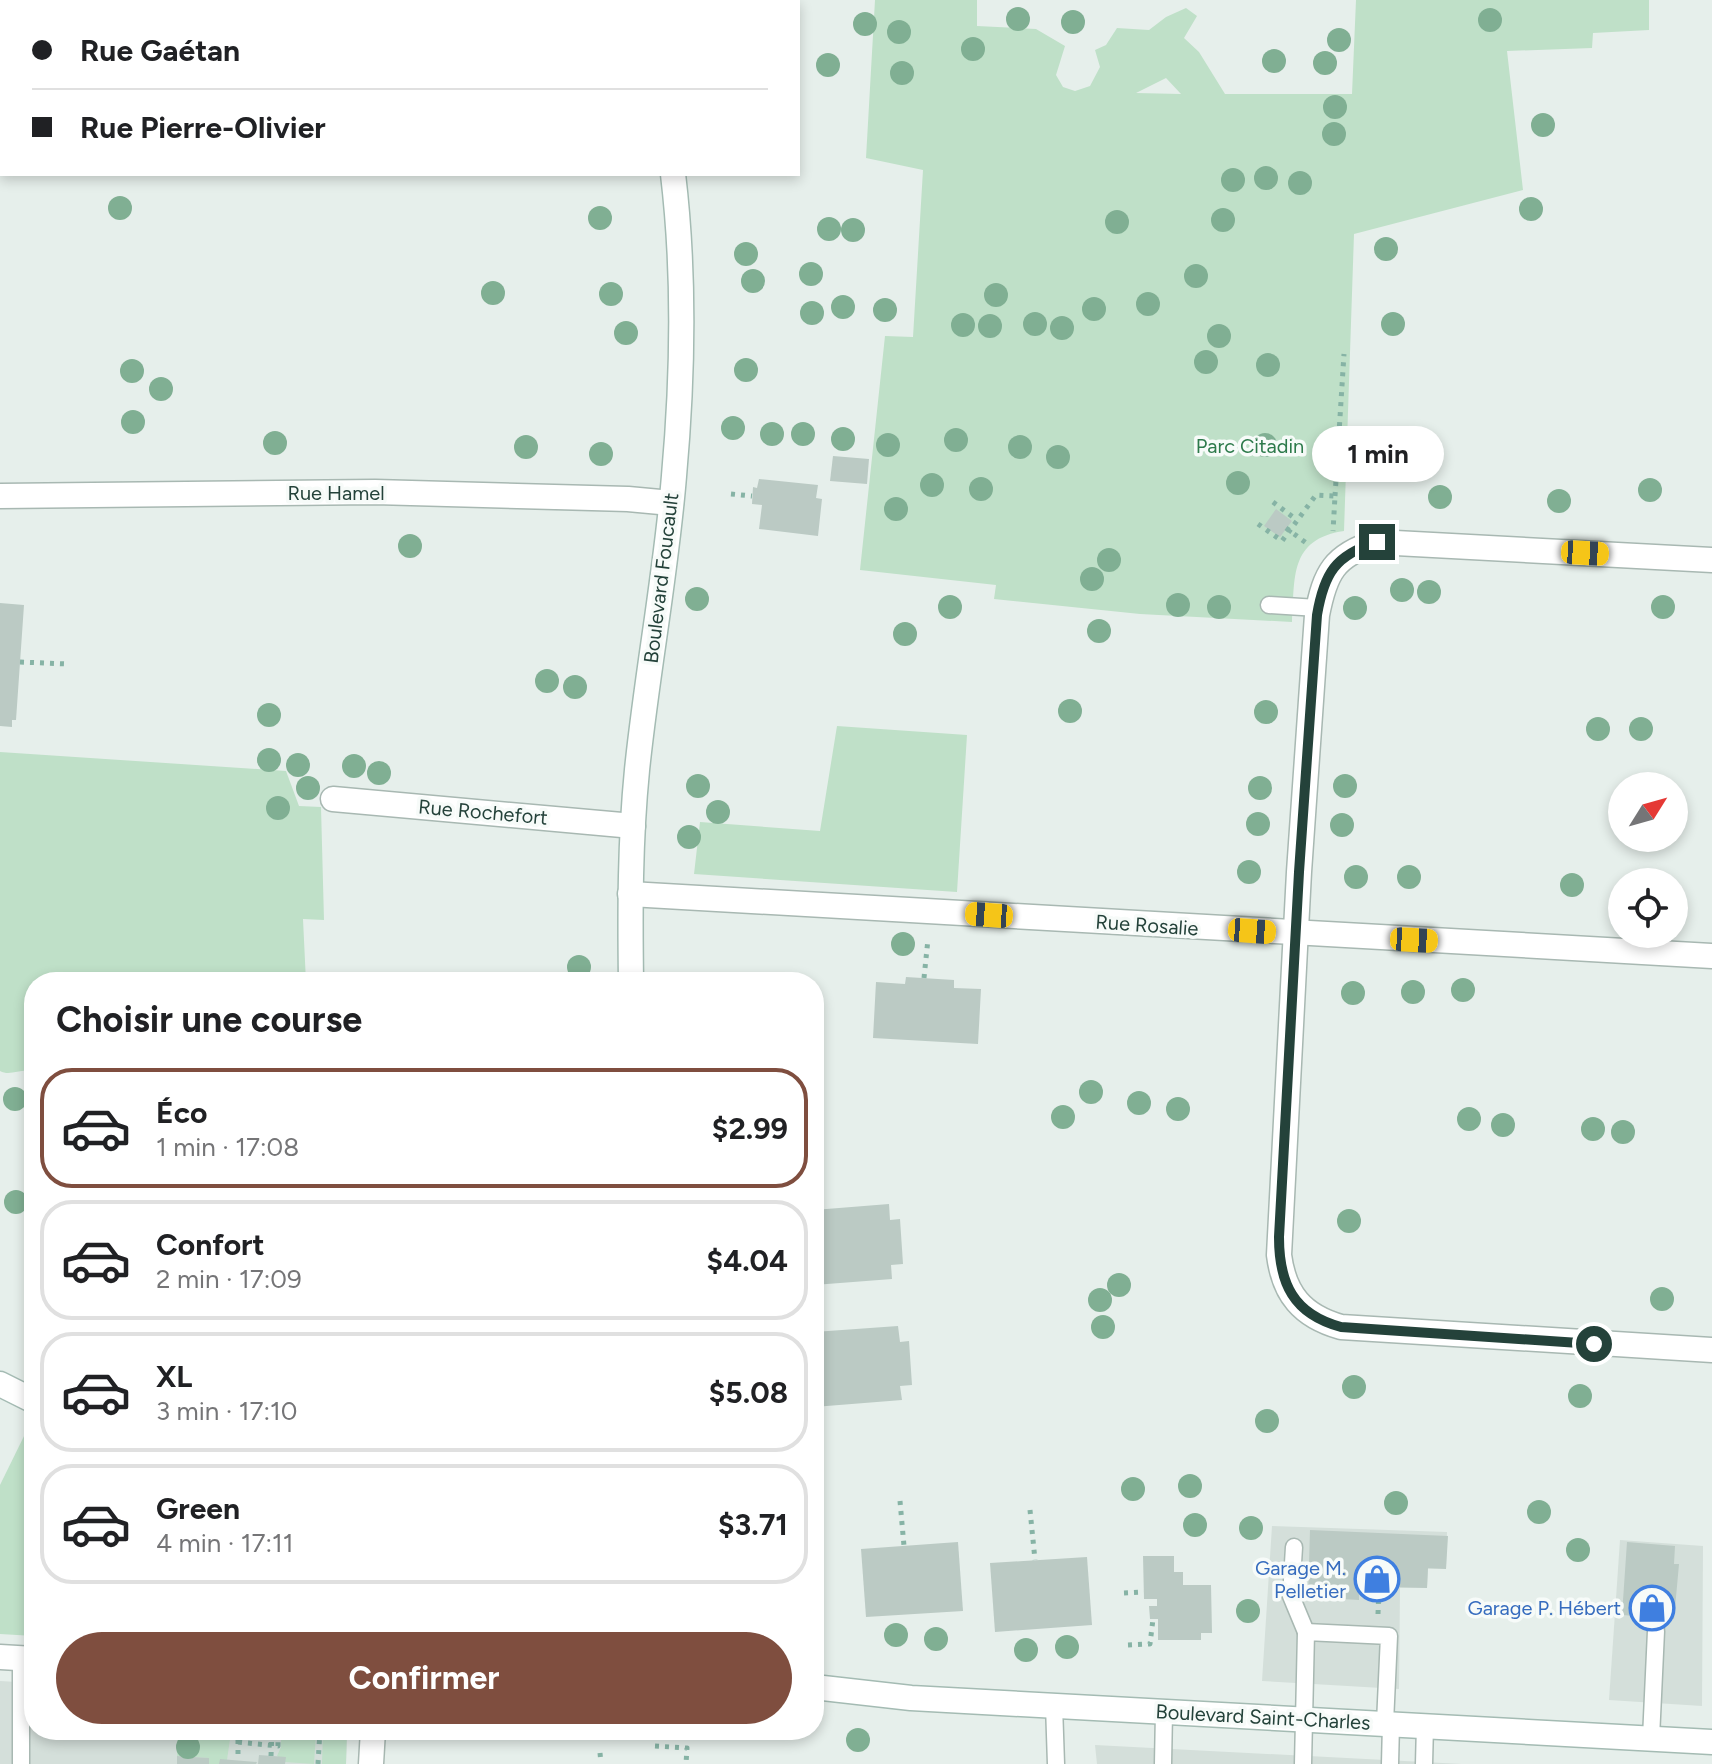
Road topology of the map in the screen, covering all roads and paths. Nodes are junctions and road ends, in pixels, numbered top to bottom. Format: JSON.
{"nodes":[{"id":1,"x":673,"y":176,"type":"edge"},
{"id":2,"x":1344,"y":354,"type":"dead end"},
{"id":3,"x":731,"y":494,"type":"dead end"},
{"id":4,"x":0,"y":496,"type":"edge"},
{"id":5,"x":752,"y":496,"type":"dead end"},
{"id":6,"x":1335,"y":496,"type":"junction"},
{"id":7,"x":1273,"y":502,"type":"dead end"},
{"id":8,"x":671,"y":503,"type":"junction"},
{"id":9,"x":1297,"y":520,"type":"junction"},
{"id":10,"x":1258,"y":524,"type":"dead end"},
{"id":11,"x":1288,"y":530,"type":"junction"},
{"id":12,"x":1333,"y":532,"type":"dead end"},
{"id":13,"x":1309,"y":545,"type":"dead end"},
{"id":14,"x":1712,"y":560,"type":"edge"},
{"id":15,"x":1269,"y":605,"type":"dead end"},
{"id":16,"x":1318,"y":608,"type":"junction"},
{"id":17,"x":20,"y":662,"type":"dead end"},
{"id":18,"x":68,"y":664,"type":"dead end"},
{"id":19,"x":333,"y":799,"type":"dead end"},
{"id":20,"x":633,"y":826,"type":"junction"},
{"id":21,"x":630,"y":894,"type":"junction"},
{"id":22,"x":931,"y":911,"type":"junction"},
{"id":23,"x":1296,"y":934,"type":"junction"},
{"id":24,"x":1712,"y":956,"type":"edge"},
{"id":25,"x":631,"y":972,"type":"edge"},
{"id":26,"x":924,"y":978,"type":"dead end"},
{"id":27,"x":1712,"y":1350,"type":"edge"},
{"id":28,"x":0,"y":1384,"type":"edge"},
{"id":29,"x":24,"y":1396,"type":"edge"},
{"id":30,"x":900,"y":1501,"type":"dead end"},
{"id":31,"x":1030,"y":1510,"type":"dead end"},
{"id":32,"x":904,"y":1546,"type":"dead end"},
{"id":33,"x":1294,"y":1547,"type":"dead end"},
{"id":34,"x":1035,"y":1560,"type":"dead end"},
{"id":35,"x":1144,"y":1592,"type":"dead end"},
{"id":36,"x":1124,"y":1593,"type":"dead end"},
{"id":37,"x":1153,"y":1619,"type":"dead end"},
{"id":38,"x":1656,"y":1631,"type":"dead end"},
{"id":39,"x":1306,"y":1632,"type":"junction"},
{"id":40,"x":1128,"y":1645,"type":"dead end"},
{"id":41,"x":18,"y":1658,"type":"edge"},
{"id":42,"x":824,"y":1689,"type":"edge"},
{"id":43,"x":1054,"y":1705,"type":"junction"},
{"id":44,"x":1164,"y":1712,"type":"junction"},
{"id":45,"x":1305,"y":1719,"type":"junction"},
{"id":46,"x":1388,"y":1724,"type":"junction"},
{"id":47,"x":1425,"y":1725,"type":"junction"},
{"id":48,"x":1651,"y":1738,"type":"junction"},
{"id":49,"x":271,"y":1740,"type":"edge"},
{"id":50,"x":278,"y":1740,"type":"edge"},
{"id":51,"x":319,"y":1740,"type":"edge"},
{"id":52,"x":372,"y":1740,"type":"edge"},
{"id":53,"x":238,"y":1742,"type":"joint"},
{"id":54,"x":1712,"y":1742,"type":"edge"},
{"id":55,"x":271,"y":1745,"type":"junction"},
{"id":56,"x":655,"y":1746,"type":"dead end"},
{"id":57,"x":600,"y":1753,"type":"dead end"},
{"id":58,"x":271,"y":1756,"type":"dead end"},
{"id":59,"x":238,"y":1760,"type":"dead end"},
{"id":60,"x":601,"y":1763,"type":"edge"},
{"id":61,"x":21,"y":1764,"type":"edge"},
{"id":62,"x":318,"y":1764,"type":"edge"},
{"id":63,"x":371,"y":1764,"type":"edge"},
{"id":64,"x":686,"y":1764,"type":"edge"},
{"id":65,"x":1056,"y":1764,"type":"edge"},
{"id":66,"x":1163,"y":1764,"type":"edge"},
{"id":67,"x":1303,"y":1764,"type":"edge"},
{"id":68,"x":1390,"y":1764,"type":"edge"},
{"id":69,"x":1424,"y":1764,"type":"edge"}],
"edges":[{"from":1,"to":8,"type":"street","name":"Boulevard Foucault"},
{"from":2,"to":6,"type":"path"},
{"from":3,"to":5,"type":"path"},
{"from":4,"to":8,"type":"street","name":"Rue Hamel"},
{"from":6,"to":9,"type":"path"},
{"from":6,"to":12,"type":"path"},
{"from":7,"to":9,"type":"path"},
{"from":8,"to":20,"type":"street","name":"Boulevard Foucault"},
{"from":9,"to":11,"type":"path"},
{"from":10,"to":11,"type":"path"},
{"from":11,"to":13,"type":"path"},
{"from":14,"to":16,"type":"street"},
{"from":15,"to":16,"type":"lane"},
{"from":16,"to":23,"type":"street"},
{"from":17,"to":18,"type":"path"},
{"from":19,"to":20,"type":"street","name":"Rue Rochefort"},
{"from":20,"to":21,"type":"street","name":"Boulevard Foucault"},
{"from":21,"to":22,"type":"street","name":"Rue Rosalie"},
{"from":21,"to":25,"type":"street","name":"Boulevard Foucault"},
{"from":22,"to":23,"type":"street","name":"Rue Rosalie"},
{"from":22,"to":26,"type":"path"},
{"from":23,"to":24,"type":"street","name":"Rue Rosalie"},
{"from":23,"to":27,"type":"street"},
{"from":28,"to":29,"type":"street"},
{"from":30,"to":32,"type":"path"},
{"from":31,"to":34,"type":"path"},
{"from":33,"to":39,"type":"lane"},
{"from":35,"to":36,"type":"path"},
{"from":37,"to":40,"type":"path"},
{"from":38,"to":48,"type":"lane"},
{"from":39,"to":45,"type":"lane"},
{"from":39,"to":46,"type":"lane"},
{"from":41,"to":61,"type":"lane"},
{"from":42,"to":43,"type":"street","name":"Boulevard Saint-Charles"},
{"from":43,"to":44,"type":"street","name":"Boulevard Saint-Charles"},
{"from":43,"to":65,"type":"lane"},
{"from":44,"to":45,"type":"street","name":"Boulevard Saint-Charles"},
{"from":44,"to":66,"type":"lane"},
{"from":45,"to":46,"type":"street","name":"Boulevard Saint-Charles"},
{"from":45,"to":67,"type":"lane"},
{"from":46,"to":47,"type":"street","name":"Boulevard Saint-Charles"},
{"from":46,"to":68,"type":"lane"},
{"from":47,"to":48,"type":"street","name":"Boulevard Saint-Charles"},
{"from":47,"to":69,"type":"lane"},
{"from":48,"to":54,"type":"street","name":"Boulevard Saint-Charles"},
{"from":49,"to":55,"type":"path"},
{"from":50,"to":55,"type":"path"},
{"from":51,"to":62,"type":"path"},
{"from":52,"to":63,"type":"street"},
{"from":53,"to":55,"type":"path"},
{"from":53,"to":59,"type":"path"},
{"from":55,"to":58,"type":"path"},
{"from":56,"to":64,"type":"path"},
{"from":57,"to":60,"type":"path"}]}
